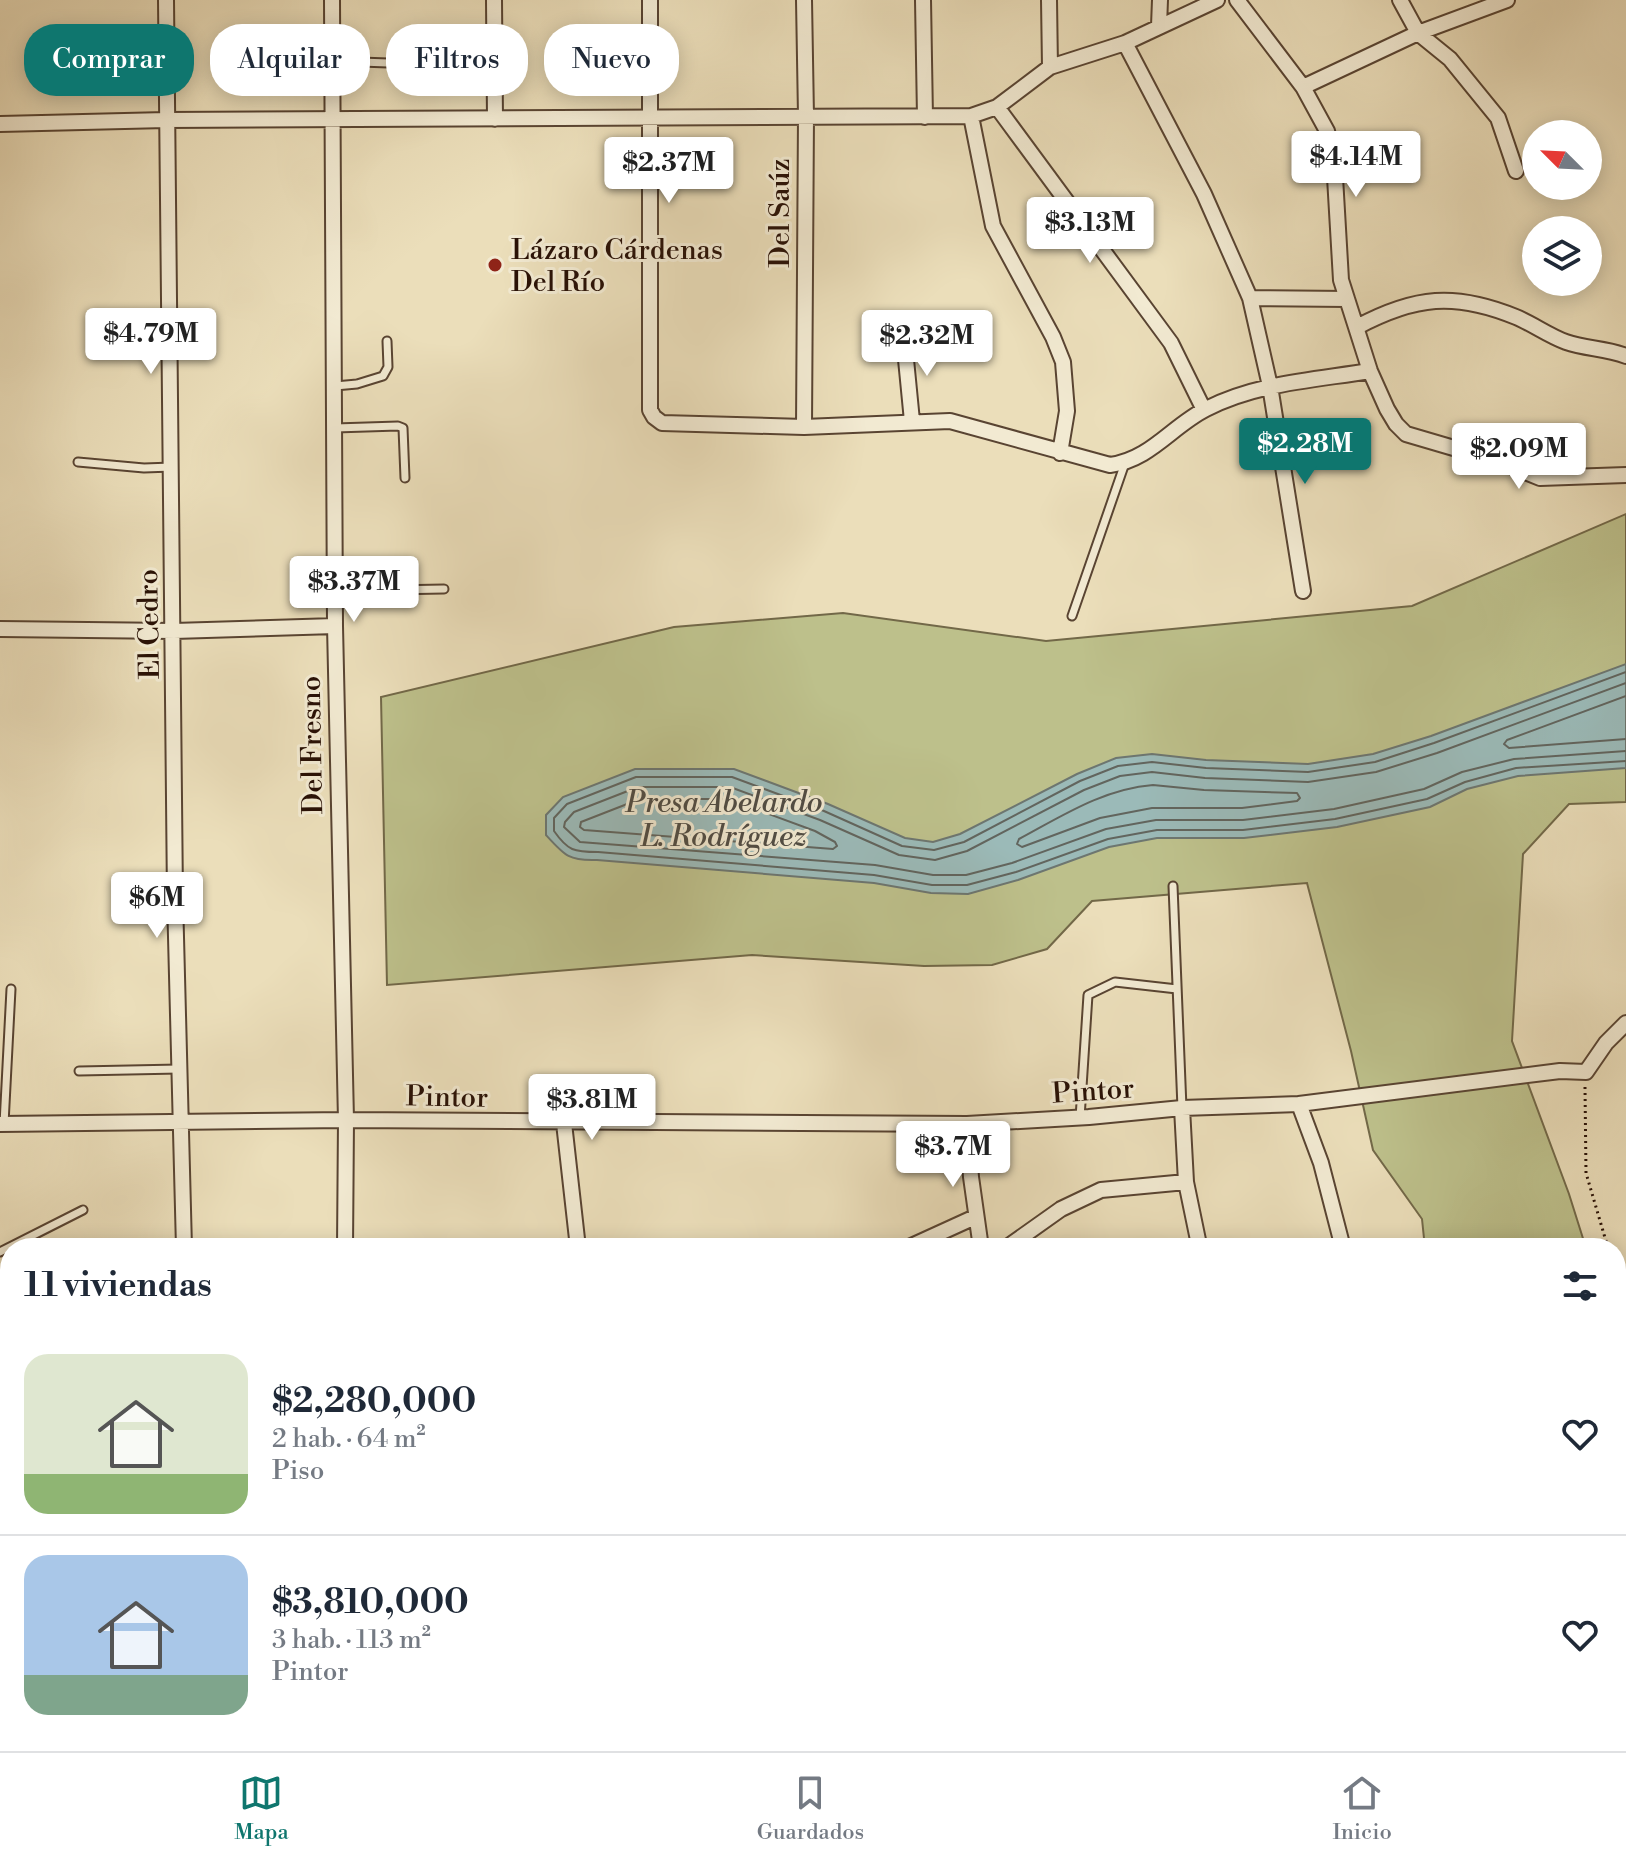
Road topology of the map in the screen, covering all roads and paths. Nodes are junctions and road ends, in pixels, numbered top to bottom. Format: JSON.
{"nodes":[{"id":1,"x":166,"y":0,"type":"edge"},
{"id":2,"x":332,"y":0,"type":"edge"},
{"id":3,"x":494,"y":0,"type":"edge"},
{"id":4,"x":650,"y":0,"type":"edge"},
{"id":5,"x":804,"y":0,"type":"edge"},
{"id":6,"x":923,"y":0,"type":"edge"},
{"id":7,"x":1049,"y":0,"type":"edge"},
{"id":8,"x":1160,"y":0,"type":"edge"},
{"id":9,"x":1217,"y":0,"type":"edge"},
{"id":10,"x":1237,"y":0,"type":"edge"},
{"id":11,"x":1400,"y":0,"type":"edge"},
{"id":12,"x":1507,"y":0,"type":"edge"},
{"id":13,"x":332,"y":24,"type":"edge"},
{"id":14,"x":1159,"y":26,"type":"junction"},
{"id":15,"x":1418,"y":33,"type":"junction"},
{"id":16,"x":1125,"y":43,"type":"junction"},
{"id":17,"x":1050,"y":67,"type":"junction"},
{"id":18,"x":1303,"y":87,"type":"junction"},
{"id":19,"x":334,"y":96,"type":"edge"},
{"id":20,"x":997,"y":107,"type":"junction"},
{"id":21,"x":806,"y":116,"type":"junction"},
{"id":22,"x":971,"y":116,"type":"junction"},
{"id":23,"x":649,"y":117,"type":"junction"},
{"id":24,"x":925,"y":117,"type":"junction"},
{"id":25,"x":495,"y":119,"type":"junction"},
{"id":26,"x":166,"y":120,"type":"junction"},
{"id":27,"x":334,"y":121,"type":"junction"},
{"id":28,"x":0,"y":124,"type":"edge"},
{"id":29,"x":1516,"y":171,"type":"dead end"},
{"id":30,"x":1250,"y":298,"type":"junction"},
{"id":31,"x":1347,"y":299,"type":"junction"},
{"id":32,"x":1357,"y":327,"type":"junction"},
{"id":33,"x":904,"y":339,"type":"dead end"},
{"id":34,"x":387,"y":341,"type":"dead end"},
{"id":35,"x":1626,"y":356,"type":"edge"},
{"id":36,"x":1370,"y":371,"type":"junction"},
{"id":37,"x":335,"y":386,"type":"junction"},
{"id":38,"x":1270,"y":386,"type":"junction"},
{"id":39,"x":1204,"y":410,"type":"junction"},
{"id":40,"x":912,"y":421,"type":"junction"},
{"id":41,"x":804,"y":427,"type":"junction"},
{"id":42,"x":335,"y":428,"type":"junction"},
{"id":43,"x":1060,"y":453,"type":"junction"},
{"id":44,"x":78,"y":462,"type":"dead end"},
{"id":45,"x":1125,"y":463,"type":"junction"},
{"id":46,"x":172,"y":467,"type":"junction"},
{"id":47,"x":1626,"y":475,"type":"edge"},
{"id":48,"x":405,"y":478,"type":"dead end"},
{"id":49,"x":444,"y":589,"type":"dead end"},
{"id":50,"x":335,"y":591,"type":"junction"},
{"id":51,"x":1303,"y":591,"type":"dead end"},
{"id":52,"x":1072,"y":616,"type":"dead end"},
{"id":53,"x":335,"y":626,"type":"junction"},
{"id":54,"x":0,"y":629,"type":"edge"},
{"id":55,"x":174,"y":631,"type":"junction"},
{"id":56,"x":1173,"y":886,"type":"dead end"},
{"id":57,"x":11,"y":989,"type":"dead end"},
{"id":58,"x":1177,"y":989,"type":"junction"},
{"id":59,"x":1626,"y":1023,"type":"edge"},
{"id":60,"x":179,"y":1069,"type":"junction"},
{"id":61,"x":79,"y":1071,"type":"dead end"},
{"id":62,"x":1586,"y":1072,"type":"junction"},
{"id":63,"x":1299,"y":1104,"type":"junction"},
{"id":64,"x":1182,"y":1108,"type":"junction"},
{"id":65,"x":1080,"y":1118,"type":"junction"},
{"id":66,"x":346,"y":1120,"type":"junction"},
{"id":67,"x":180,"y":1121,"type":"junction"},
{"id":68,"x":564,"y":1123,"type":"junction"},
{"id":69,"x":2,"y":1124,"type":"edge"},
{"id":70,"x":967,"y":1124,"type":"junction"},
{"id":71,"x":1186,"y":1182,"type":"junction"},
{"id":72,"x":83,"y":1210,"type":"dead end"},
{"id":73,"x":975,"y":1217,"type":"junction"},
{"id":74,"x":28,"y":1238,"type":"edge"},
{"id":75,"x":184,"y":1238,"type":"edge"},
{"id":76,"x":345,"y":1238,"type":"edge"},
{"id":77,"x":577,"y":1238,"type":"edge"},
{"id":78,"x":929,"y":1238,"type":"edge"},
{"id":79,"x":979,"y":1238,"type":"edge"},
{"id":80,"x":1020,"y":1238,"type":"edge"},
{"id":81,"x":1198,"y":1238,"type":"edge"},
{"id":82,"x":1340,"y":1238,"type":"edge"},
{"id":83,"x":1605,"y":1238,"type":"edge"}],
"edges":[{"from":1,"to":26,"type":"street","name":"El Cedro"},
{"from":2,"to":13,"type":"street","name":"Del Fresno"},
{"from":3,"to":25,"type":"street"},
{"from":4,"to":23,"type":"street"},
{"from":5,"to":21,"type":"street","name":"Del Saúz"},
{"from":6,"to":24,"type":"street"},
{"from":7,"to":17,"type":"street"},
{"from":8,"to":14,"type":"street"},
{"from":9,"to":14,"type":"street"},
{"from":10,"to":18,"type":"street"},
{"from":11,"to":15,"type":"street"},
{"from":12,"to":15,"type":"street"},
{"from":14,"to":16,"type":"street"},
{"from":15,"to":18,"type":"street"},
{"from":15,"to":29,"type":"street"},
{"from":16,"to":17,"type":"street"},
{"from":16,"to":30,"type":"street"},
{"from":17,"to":20,"type":"street"},
{"from":18,"to":31,"type":"street"},
{"from":19,"to":27,"type":"street","name":"Del Fresno"},
{"from":20,"to":22,"type":"street"},
{"from":20,"to":39,"type":"street"},
{"from":21,"to":23,"type":"street"},
{"from":21,"to":24,"type":"street"},
{"from":21,"to":41,"type":"street","name":"Del Saúz"},
{"from":22,"to":24,"type":"street"},
{"from":22,"to":43,"type":"street"},
{"from":23,"to":25,"type":"street"},
{"from":23,"to":41,"type":"street"},
{"from":25,"to":27,"type":"street"},
{"from":26,"to":27,"type":"street"},
{"from":26,"to":28,"type":"street"},
{"from":26,"to":46,"type":"street","name":"El Cedro"},
{"from":27,"to":37,"type":"street","name":"Del Fresno"},
{"from":30,"to":31,"type":"street"},
{"from":30,"to":38,"type":"street"},
{"from":31,"to":32,"type":"street"},
{"from":32,"to":35,"type":"street"},
{"from":32,"to":36,"type":"street"},
{"from":33,"to":40,"type":"street"},
{"from":34,"to":37,"type":"lane"},
{"from":36,"to":38,"type":"street"},
{"from":36,"to":47,"type":"street"},
{"from":37,"to":42,"type":"street","name":"Del Fresno"},
{"from":38,"to":39,"type":"street"},
{"from":38,"to":51,"type":"street"},
{"from":39,"to":45,"type":"street"},
{"from":40,"to":41,"type":"street"},
{"from":40,"to":43,"type":"street"},
{"from":42,"to":48,"type":"lane"},
{"from":42,"to":50,"type":"street","name":"Del Fresno"},
{"from":43,"to":45,"type":"street"},
{"from":44,"to":46,"type":"lane"},
{"from":45,"to":52,"type":"lane"},
{"from":46,"to":55,"type":"street","name":"El Cedro"},
{"from":49,"to":50,"type":"lane"},
{"from":50,"to":53,"type":"street","name":"Del Fresno"},
{"from":53,"to":55,"type":"street"},
{"from":53,"to":66,"type":"street","name":"Del Fresno"},
{"from":54,"to":55,"type":"street"},
{"from":55,"to":60,"type":"street","name":"El Cedro"},
{"from":56,"to":58,"type":"lane"},
{"from":57,"to":69,"type":"lane"},
{"from":58,"to":64,"type":"lane"},
{"from":58,"to":65,"type":"lane"},
{"from":59,"to":62,"type":"street"},
{"from":60,"to":61,"type":"lane"},
{"from":60,"to":67,"type":"street","name":"El Cedro"},
{"from":62,"to":63,"type":"street","name":"Pintor"},
{"from":62,"to":83,"type":"path"},
{"from":63,"to":64,"type":"street","name":"Pintor"},
{"from":63,"to":82,"type":"street"},
{"from":64,"to":65,"type":"street","name":"Pintor"},
{"from":64,"to":71,"type":"street"},
{"from":65,"to":70,"type":"street","name":"Pintor"},
{"from":66,"to":67,"type":"street","name":"Pintor"},
{"from":66,"to":68,"type":"street","name":"Pintor"},
{"from":66,"to":76,"type":"street","name":"Del Fresno"},
{"from":67,"to":69,"type":"street","name":"Pintor"},
{"from":67,"to":75,"type":"street","name":"El Cedro"},
{"from":68,"to":70,"type":"street","name":"Pintor"},
{"from":68,"to":77,"type":"street"},
{"from":70,"to":73,"type":"street"},
{"from":71,"to":80,"type":"street"},
{"from":71,"to":81,"type":"street"},
{"from":72,"to":74,"type":"lane"},
{"from":73,"to":78,"type":"street"},
{"from":73,"to":79,"type":"street"}]}
